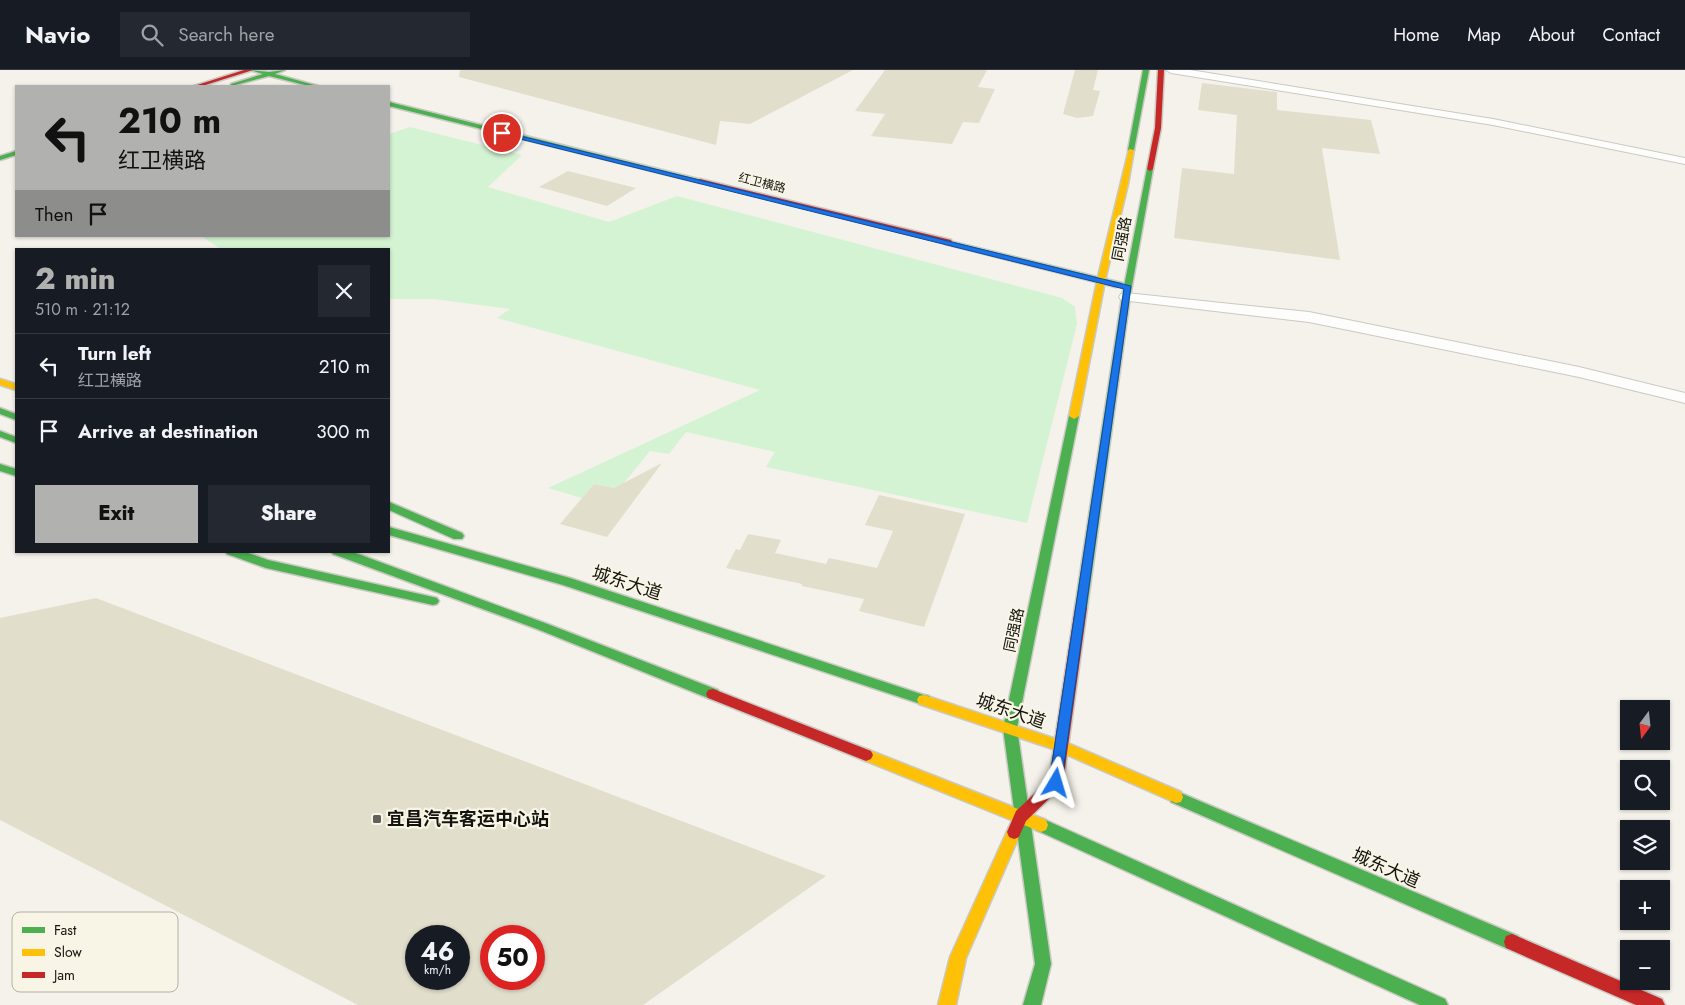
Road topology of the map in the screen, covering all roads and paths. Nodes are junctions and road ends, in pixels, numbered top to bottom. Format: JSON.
{"nodes":[{"id":1,"x":282,"y":70,"type":"edge"},
{"id":2,"x":1146,"y":70,"type":"edge"},
{"id":3,"x":1161,"y":70,"type":"edge"},
{"id":4,"x":1171,"y":70,"type":"edge"},
{"id":5,"x":246,"y":72,"type":"edge"},
{"id":6,"x":268,"y":74,"type":"junction"},
{"id":7,"x":200,"y":85,"type":"edge"},
{"id":8,"x":231,"y":85,"type":"edge"},
{"id":9,"x":284,"y":85,"type":"edge"},
{"id":10,"x":311,"y":85,"type":"edge"},
{"id":11,"x":390,"y":104,"type":"edge"},
{"id":12,"x":390,"y":112,"type":"edge"},
{"id":13,"x":15,"y":142,"type":"edge"},
{"id":14,"x":0,"y":146,"type":"edge"},
{"id":15,"x":15,"y":152,"type":"edge"},
{"id":16,"x":0,"y":158,"type":"edge"},
{"id":17,"x":1685,"y":161,"type":"edge"},
{"id":18,"x":1100,"y":286,"type":"junction"},
{"id":19,"x":1127,"y":292,"type":"junction"},
{"id":20,"x":0,"y":382,"type":"edge"},
{"id":21,"x":15,"y":387,"type":"edge"},
{"id":22,"x":1685,"y":398,"type":"edge"},
{"id":23,"x":0,"y":412,"type":"edge"},
{"id":24,"x":15,"y":416,"type":"edge"},
{"id":25,"x":0,"y":434,"type":"edge"},
{"id":26,"x":15,"y":440,"type":"edge"},
{"id":27,"x":0,"y":467,"type":"edge"},
{"id":28,"x":15,"y":473,"type":"edge"},
{"id":29,"x":390,"y":506,"type":"edge"},
{"id":30,"x":390,"y":531,"type":"edge"},
{"id":31,"x":236,"y":553,"type":"edge"},
{"id":32,"x":342,"y":553,"type":"edge"},
{"id":33,"x":566,"y":581,"type":"junction"},
{"id":34,"x":541,"y":626,"type":"junction"},
{"id":35,"x":1010,"y":728,"type":"junction"},
{"id":36,"x":1060,"y":746,"type":"junction"},
{"id":37,"x":1022,"y":816,"type":"junction"},
{"id":38,"x":947,"y":1005,"type":"edge"},
{"id":39,"x":1032,"y":1005,"type":"edge"},
{"id":40,"x":1439,"y":1005,"type":"edge"},
{"id":41,"x":1656,"y":1005,"type":"edge"}],
"edges":[{"from":1,"to":6,"type":"main road"},
{"from":2,"to":18,"type":"main road","name":"同强路"},
{"from":3,"to":19,"type":"main road","name":"同强路"},
{"from":4,"to":17,"type":"street"},
{"from":5,"to":6,"type":"main road"},
{"from":5,"to":7,"type":"main road"},
{"from":5,"to":8,"type":"main road"},
{"from":5,"to":9,"type":"main road"},
{"from":6,"to":10,"type":"main road"},
{"from":11,"to":18,"type":"main road","name":"红卫横路"},
{"from":12,"to":18,"type":"main road","name":"红卫横路"},
{"from":13,"to":14,"type":"main road"},
{"from":15,"to":16,"type":"main road"},
{"from":18,"to":19,"type":"main road","name":"红卫横路"},
{"from":18,"to":35,"type":"main road","name":"同强路"},
{"from":19,"to":22,"type":"street"},
{"from":19,"to":36,"type":"main road","name":"同强路"},
{"from":20,"to":21,"type":"main road"},
{"from":23,"to":24,"type":"main road"},
{"from":25,"to":26,"type":"main road"},
{"from":27,"to":28,"type":"main road"},
{"from":29,"to":33,"type":"main road"},
{"from":30,"to":33,"type":"main road","name":"城东大道"},
{"from":31,"to":34,"type":"main road"},
{"from":32,"to":34,"type":"main road"},
{"from":33,"to":35,"type":"main road","name":"城东大道"},
{"from":34,"to":37,"type":"main road"},
{"from":35,"to":36,"type":"main road","name":"城东大道"},
{"from":35,"to":37,"type":"main road","name":"同强路"},
{"from":36,"to":37,"type":"main road","name":"同强路"},
{"from":36,"to":41,"type":"main road","name":"城东大道"},
{"from":37,"to":38,"type":"main road","name":"同强路"},
{"from":37,"to":39,"type":"main road"},
{"from":37,"to":40,"type":"main road"}]}
